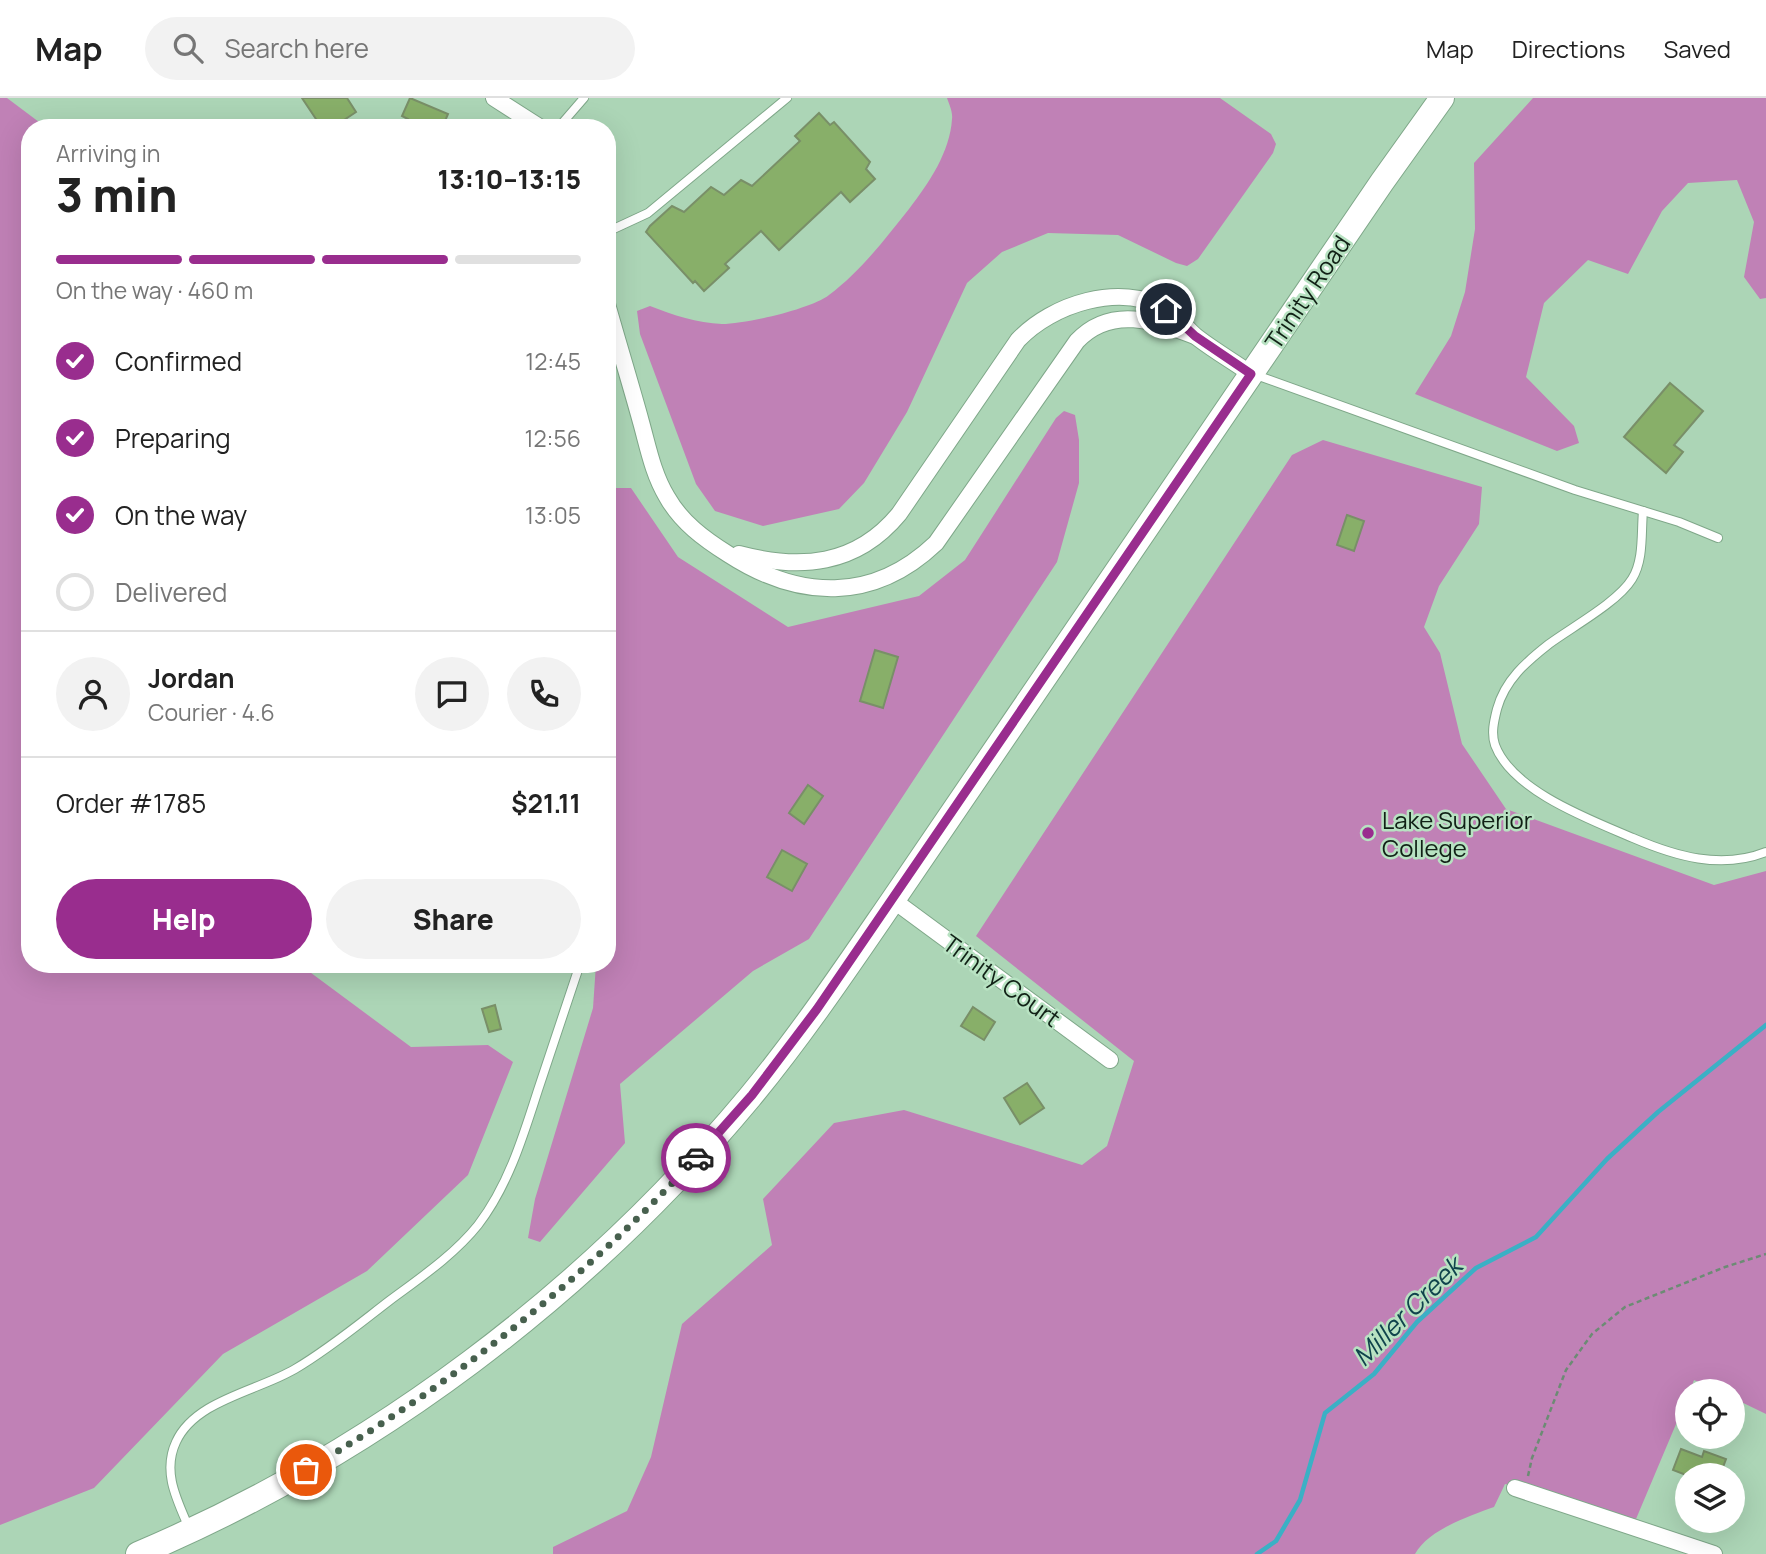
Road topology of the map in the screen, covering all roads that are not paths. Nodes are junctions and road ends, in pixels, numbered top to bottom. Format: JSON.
{"nodes":[{"id":1,"x":494,"y":98,"type":"edge"},
{"id":2,"x":584,"y":98,"type":"edge"},
{"id":3,"x":787,"y":98,"type":"edge"},
{"id":4,"x":1442,"y":98,"type":"edge"},
{"id":5,"x":527,"y":119,"type":"edge"},
{"id":6,"x":566,"y":119,"type":"edge"},
{"id":7,"x":616,"y":228,"type":"edge"},
{"id":8,"x":616,"y":335,"type":"edge"},
{"id":9,"x":1195,"y":336,"type":"junction"},
{"id":10,"x":1251,"y":374,"type":"junction"},
{"id":11,"x":1643,"y":511,"type":"junction"},
{"id":12,"x":1718,"y":538,"type":"dead end"},
{"id":13,"x":716,"y":547,"type":"junction"},
{"id":14,"x":1766,"y":852,"type":"edge"},
{"id":15,"x":893,"y":900,"type":"junction"},
{"id":16,"x":577,"y":973,"type":"edge"},
{"id":17,"x":1110,"y":1060,"type":"dead end"},
{"id":18,"x":1520,"y":1490,"type":"road end"},
{"id":19,"x":190,"y":1531,"type":"junction"},
{"id":20,"x":138,"y":1554,"type":"edge"},
{"id":21,"x":1714,"y":1554,"type":"edge"}],
"edges":[{"from":1,"to":5,"type":"street"},
{"from":2,"to":6,"type":"lane"},
{"from":3,"to":7,"type":"lane"},
{"from":4,"to":10,"type":"highway","name":"Trinity Road"},
{"from":8,"to":13,"type":"street"},
{"from":9,"to":10,"type":"street"},
{"from":9,"to":13,"type":"street"},
{"from":9,"to":13,"type":"street"},
{"from":10,"to":11,"type":"lane"},
{"from":10,"to":15,"type":"highway","name":"Trinity Road"},
{"from":11,"to":12,"type":"lane"},
{"from":11,"to":14,"type":"lane"},
{"from":15,"to":17,"type":"street","name":"Trinity Court"},
{"from":15,"to":19,"type":"highway","name":"Trinity Road"},
{"from":16,"to":19,"type":"lane"},
{"from":18,"to":21,"type":"street"},
{"from":19,"to":20,"type":"highway","name":"Trinity Road"}]}
